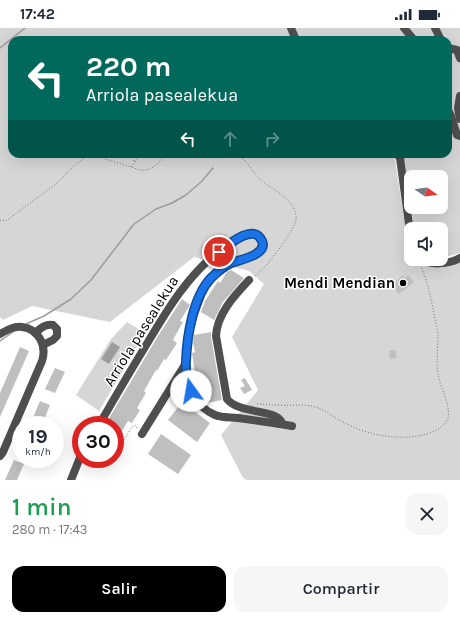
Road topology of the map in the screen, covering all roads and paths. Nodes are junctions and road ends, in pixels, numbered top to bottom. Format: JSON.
{"nodes":[{"id":1,"x":404,"y":28,"type":"edge"},
{"id":2,"x":411,"y":36,"type":"edge"},
{"id":3,"x":452,"y":49,"type":"edge"},
{"id":4,"x":460,"y":58,"type":"edge"},
{"id":5,"x":460,"y":96,"type":"edge"},
{"id":6,"x":452,"y":119,"type":"edge"},
{"id":7,"x":460,"y":119,"type":"edge"},
{"id":8,"x":460,"y":136,"type":"edge"},
{"id":9,"x":84,"y":158,"type":"edge"},
{"id":10,"x":104,"y":158,"type":"edge"},
{"id":11,"x":134,"y":158,"type":"edge"},
{"id":12,"x":138,"y":158,"type":"edge"},
{"id":13,"x":164,"y":158,"type":"edge"},
{"id":14,"x":241,"y":158,"type":"edge"},
{"id":15,"x":400,"y":158,"type":"edge"},
{"id":16,"x":134,"y":163,"type":"junction"},
{"id":17,"x":131,"y":167,"type":"junction"},
{"id":18,"x":0,"y":220,"type":"edge"},
{"id":19,"x":409,"y":222,"type":"edge"},
{"id":20,"x":460,"y":258,"type":"edge"},
{"id":21,"x":448,"y":261,"type":"edge"},
{"id":22,"x":421,"y":266,"type":"edge"},
{"id":23,"x":249,"y":280,"type":"joint"},
{"id":24,"x":35,"y":333,"type":"junction"},
{"id":25,"x":0,"y":334,"type":"edge"},
{"id":26,"x":43,"y":345,"type":"junction"},
{"id":27,"x":186,"y":363,"type":"junction"},
{"id":28,"x":255,"y":404,"type":"dead end"},
{"id":29,"x":104,"y":416,"type":"edge"},
{"id":30,"x":280,"y":424,"type":"junction"},
{"id":31,"x":292,"y":426,"type":"dead end"},
{"id":32,"x":140,"y":432,"type":"joint"},
{"id":33,"x":124,"y":440,"type":"edge"},
{"id":34,"x":0,"y":456,"type":"edge"},
{"id":35,"x":76,"y":468,"type":"edge"},
{"id":36,"x":71,"y":480,"type":"edge"}],
"edges":[{"from":1,"to":2,"type":"street"},
{"from":3,"to":4,"type":"street"},
{"from":5,"to":7,"type":"street"},
{"from":6,"to":8,"type":"street"},
{"from":9,"to":18,"type":"path"},
{"from":10,"to":17,"type":"path"},
{"from":11,"to":16,"type":"path"},
{"from":12,"to":16,"type":"path"},
{"from":13,"to":17,"type":"path"},
{"from":14,"to":23,"type":"path"},
{"from":15,"to":19,"type":"street"},
{"from":16,"to":17,"type":"path"},
{"from":20,"to":21,"type":"street"},
{"from":22,"to":28,"type":"path"},
{"from":23,"to":30,"type":"street"},
{"from":24,"to":25,"type":"street"},
{"from":24,"to":26,"type":"street"},
{"from":24,"to":26,"type":"street"},
{"from":26,"to":34,"type":"street"},
{"from":27,"to":29,"type":"street","name":"Arriola pasealekua"},
{"from":27,"to":30,"type":"street","name":"Arriola pasealekua"},
{"from":27,"to":32,"type":"street","name":"Arriola pasealekua"},
{"from":30,"to":31,"type":"street","name":"Arriola pasealekua"},
{"from":32,"to":33,"type":"path"},
{"from":35,"to":36,"type":"street"}]}
